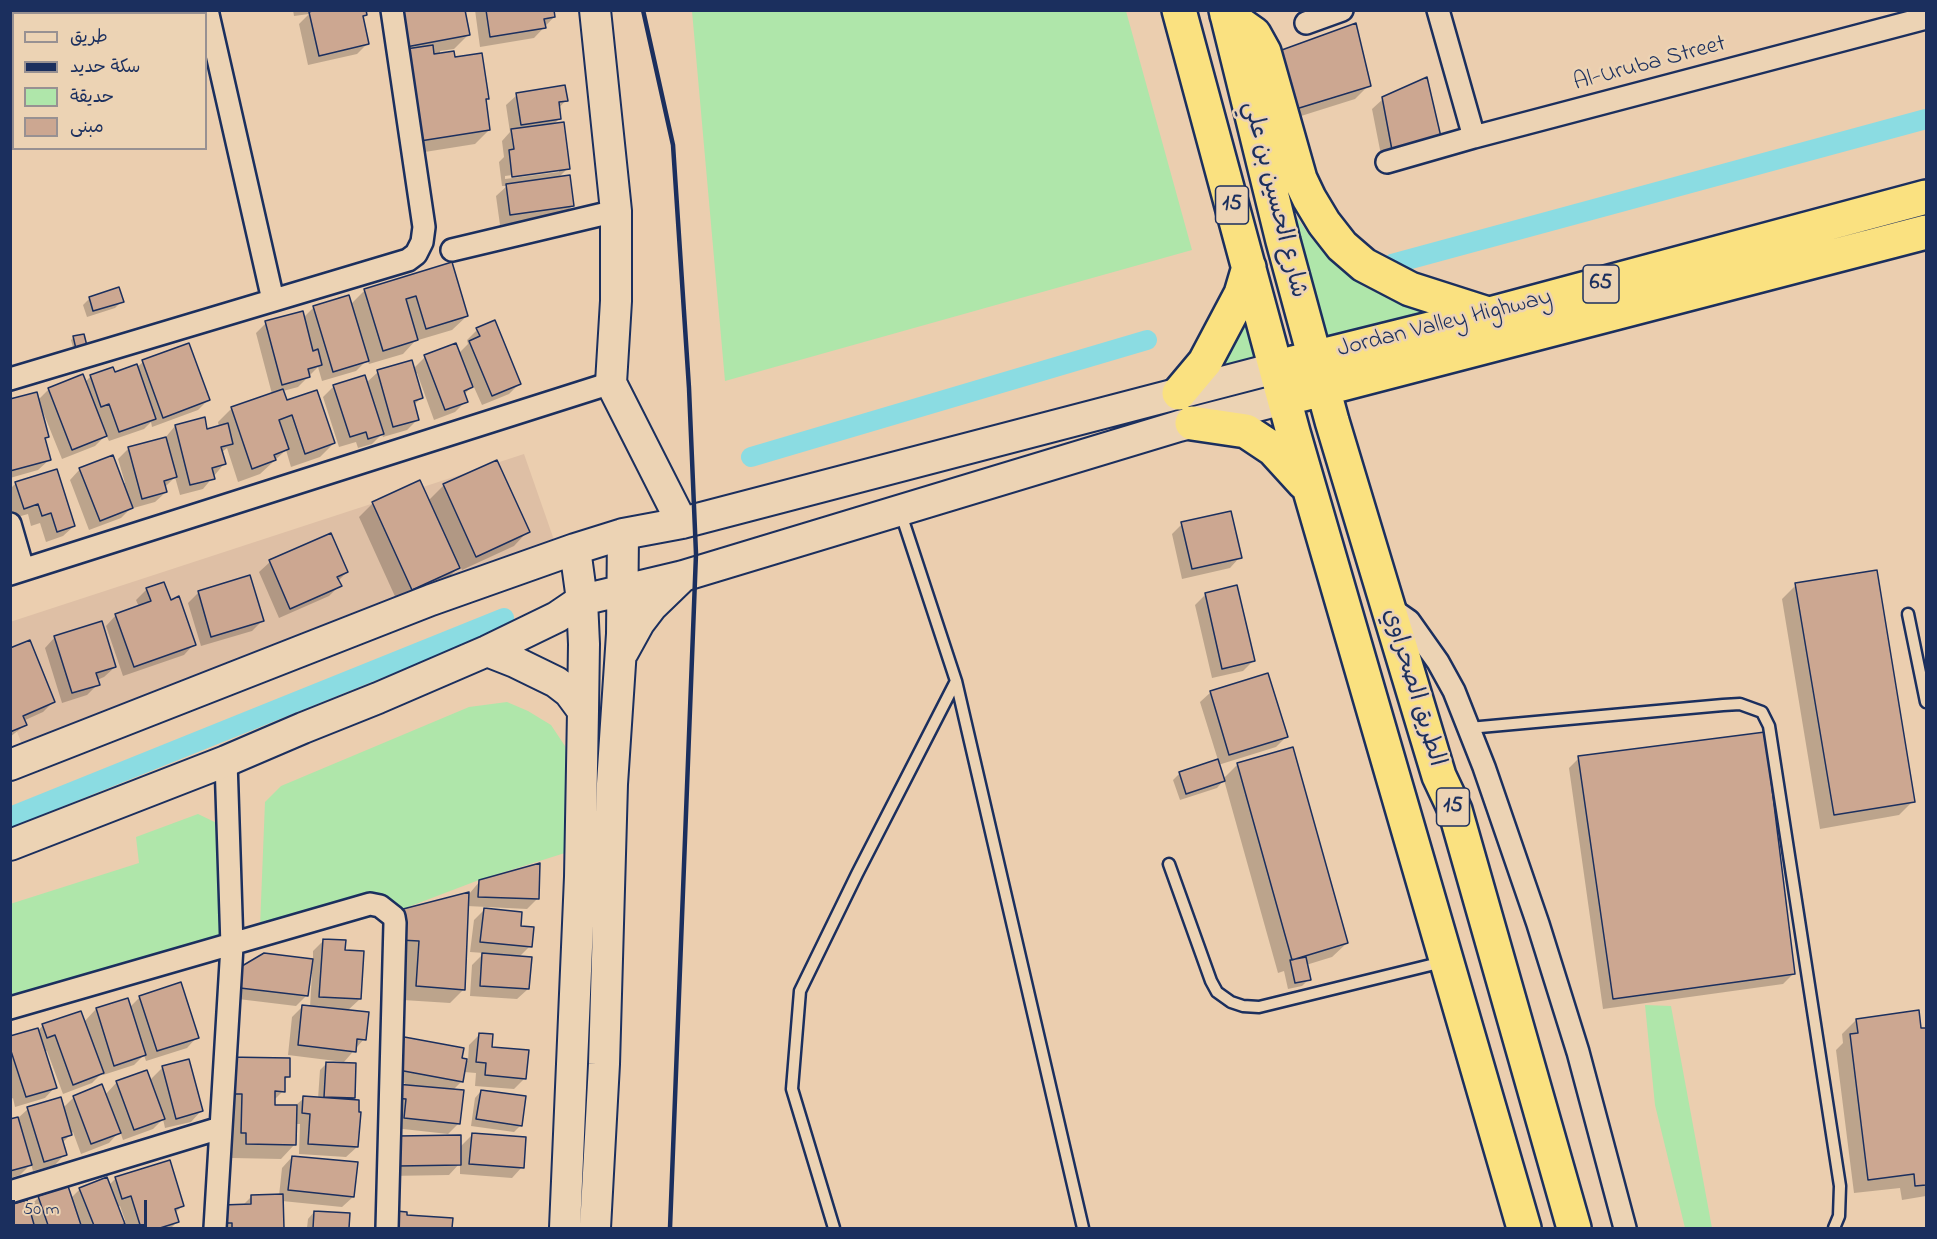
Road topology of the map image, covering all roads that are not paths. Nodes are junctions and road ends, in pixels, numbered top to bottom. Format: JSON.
{"nodes":[{"id":1,"x":207,"y":10,"type":"edge"},
{"id":2,"x":392,"y":10,"type":"edge"},
{"id":3,"x":595,"y":10,"type":"edge"},
{"id":4,"x":1179,"y":10,"type":"edge"},
{"id":5,"x":1342,"y":10,"type":"edge"},
{"id":6,"x":1438,"y":10,"type":"edge"},
{"id":7,"x":1226,"y":13,"type":"edge"},
{"id":8,"x":1926,"y":18,"type":"edge"},
{"id":9,"x":1306,"y":23,"type":"dead end"},
{"id":10,"x":1474,"y":137,"type":"junction"},
{"id":11,"x":1387,"y":162,"type":"dead end"},
{"id":12,"x":1926,"y":197,"type":"edge"},
{"id":13,"x":616,"y":211,"type":"junction"},
{"id":14,"x":1926,"y":232,"type":"edge"},
{"id":15,"x":452,"y":250,"type":"dead end"},
{"id":16,"x":1249,"y":267,"type":"junction"},
{"id":17,"x":273,"y":300,"type":"junction"},
{"id":18,"x":1490,"y":314,"type":"junction"},
{"id":19,"x":1276,"y":368,"type":"junction"},
{"id":20,"x":1390,"y":371,"type":"junction"},
{"id":21,"x":1319,"y":374,"type":"junction"},
{"id":22,"x":10,"y":379,"type":"edge"},
{"id":23,"x":611,"y":383,"type":"junction"},
{"id":24,"x":1179,"y":393,"type":"junction"},
{"id":25,"x":1284,"y":399,"type":"junction"},
{"id":26,"x":1191,"y":423,"type":"junction"},
{"id":27,"x":1338,"y":441,"type":"junction"},
{"id":28,"x":1310,"y":490,"type":"junction"},
{"id":29,"x":900,"y":511,"type":"junction"},
{"id":30,"x":724,"y":512,"type":"junction"},
{"id":31,"x":10,"y":524,"type":"edge"},
{"id":32,"x":682,"y":524,"type":"junction"},
{"id":33,"x":623,"y":534,"type":"junction"},
{"id":34,"x":575,"y":549,"type":"junction"},
{"id":35,"x":733,"y":561,"type":"junction"},
{"id":36,"x":17,"y":572,"type":"edge"},
{"id":37,"x":683,"y":576,"type":"junction"},
{"id":38,"x":622,"y":591,"type":"junction"},
{"id":39,"x":582,"y":600,"type":"junction"},
{"id":40,"x":1386,"y":605,"type":"junction"},
{"id":41,"x":1908,"y":614,"type":"dead end"},
{"id":42,"x":487,"y":651,"type":"junction"},
{"id":43,"x":619,"y":660,"type":"junction"},
{"id":44,"x":956,"y":681,"type":"junction"},
{"id":45,"x":1926,"y":702,"type":"edge"},
{"id":46,"x":583,"y":711,"type":"junction"},
{"id":47,"x":1469,"y":728,"type":"junction"},
{"id":48,"x":226,"y":761,"type":"junction"},
{"id":49,"x":10,"y":765,"type":"edge"},
{"id":50,"x":10,"y":845,"type":"edge"},
{"id":51,"x":1169,"y":864,"type":"dead end"},
{"id":52,"x":232,"y":946,"type":"junction"},
{"id":53,"x":1446,"y":962,"type":"junction"},
{"id":54,"x":10,"y":1008,"type":"edge"},
{"id":55,"x":220,"y":1128,"type":"junction"},
{"id":56,"x":10,"y":1192,"type":"edge"},
{"id":57,"x":215,"y":1228,"type":"edge"},
{"id":58,"x":387,"y":1228,"type":"edge"},
{"id":59,"x":566,"y":1228,"type":"edge"},
{"id":60,"x":595,"y":1228,"type":"edge"},
{"id":61,"x":834,"y":1228,"type":"edge"},
{"id":62,"x":1083,"y":1228,"type":"edge"},
{"id":63,"x":1524,"y":1228,"type":"edge"},
{"id":64,"x":1574,"y":1228,"type":"edge"},
{"id":65,"x":1625,"y":1228,"type":"edge"},
{"id":66,"x":1834,"y":1228,"type":"edge"}],
"edges":[{"from":1,"to":17,"type":"street"},
{"from":2,"to":17,"type":"street"},
{"from":3,"to":13,"type":"street"},
{"from":4,"to":16,"type":"highway","name":"شارع الحسين بن علي","number":"15"},
{"from":5,"to":9,"type":"street"},
{"from":6,"to":10,"type":"street"},
{"from":7,"to":18,"type":"highway"},
{"from":7,"to":21,"type":"highway","name":"شارع الحسين بن علي","number":"15"},
{"from":8,"to":10,"type":"street","name":"Al-Uruba Street"},
{"from":10,"to":11,"type":"street","name":"Al-Uruba Street"},
{"from":12,"to":18,"type":"highway","name":"Jordan Valley Highway","number":"65"},
{"from":13,"to":15,"type":"street"},
{"from":13,"to":23,"type":"street"},
{"from":14,"to":20,"type":"highway","name":"Jordan Valley Highway","number":"65"},
{"from":16,"to":19,"type":"highway","name":"شارع الحسين بن علي","number":"15"},
{"from":16,"to":24,"type":"highway"},
{"from":17,"to":22,"type":"street"},
{"from":18,"to":21,"type":"highway","name":"Jordan Valley Highway","number":"65"},
{"from":19,"to":21,"type":"highway","name":"Jordan Valley Highway","number":"65"},
{"from":19,"to":24,"type":"street"},
{"from":19,"to":25,"type":"highway","name":"شارع الحسين بن علي","number":"15"},
{"from":20,"to":21,"type":"highway","name":"Jordan Valley Highway","number":"65"},
{"from":20,"to":27,"type":"highway"},
{"from":21,"to":25,"type":"highway","name":"Jordan Valley Highway","number":"65"},
{"from":21,"to":27,"type":"highway","name":"الطريق الصحراوي","number":"15"},
{"from":23,"to":32,"type":"street"},
{"from":23,"to":36,"type":"street"},
{"from":24,"to":30,"type":"street"},
{"from":25,"to":26,"type":"street"},
{"from":25,"to":28,"type":"highway","name":"الطريق الصحراوي","number":"15"},
{"from":26,"to":28,"type":"highway"},
{"from":26,"to":29,"type":"street"},
{"from":27,"to":40,"type":"highway","name":"الطريق الصحراوي","number":"15"},
{"from":28,"to":53,"type":"highway","name":"الطريق الصحراوي","number":"15"},
{"from":29,"to":35,"type":"street"},
{"from":29,"to":44,"type":"lane"},
{"from":30,"to":32,"type":"street"},
{"from":30,"to":35,"type":"street"},
{"from":31,"to":36,"type":"street"},
{"from":32,"to":33,"type":"street"},
{"from":33,"to":34,"type":"street"},
{"from":33,"to":38,"type":"street"},
{"from":34,"to":39,"type":"street"},
{"from":34,"to":49,"type":"street"},
{"from":35,"to":37,"type":"street"},
{"from":37,"to":38,"type":"street"},
{"from":37,"to":43,"type":"street"},
{"from":38,"to":39,"type":"street"},
{"from":38,"to":43,"type":"street"},
{"from":39,"to":42,"type":"street"},
{"from":39,"to":46,"type":"street"},
{"from":40,"to":47,"type":"street"},
{"from":40,"to":64,"type":"highway","name":"الطريق الصحراوي","number":"15"},
{"from":41,"to":45,"type":"lane"},
{"from":42,"to":46,"type":"street"},
{"from":42,"to":48,"type":"street"},
{"from":43,"to":60,"type":"street"},
{"from":44,"to":61,"type":"lane"},
{"from":44,"to":62,"type":"lane"},
{"from":46,"to":59,"type":"street"},
{"from":47,"to":65,"type":"street"},
{"from":47,"to":66,"type":"lane"},
{"from":48,"to":50,"type":"street"},
{"from":48,"to":52,"type":"street"},
{"from":51,"to":53,"type":"lane"},
{"from":52,"to":54,"type":"street"},
{"from":52,"to":55,"type":"street"},
{"from":52,"to":58,"type":"street"},
{"from":53,"to":63,"type":"highway","name":"الطريق الصحراوي","number":"15"},
{"from":55,"to":56,"type":"street"},
{"from":55,"to":57,"type":"street"}]}
